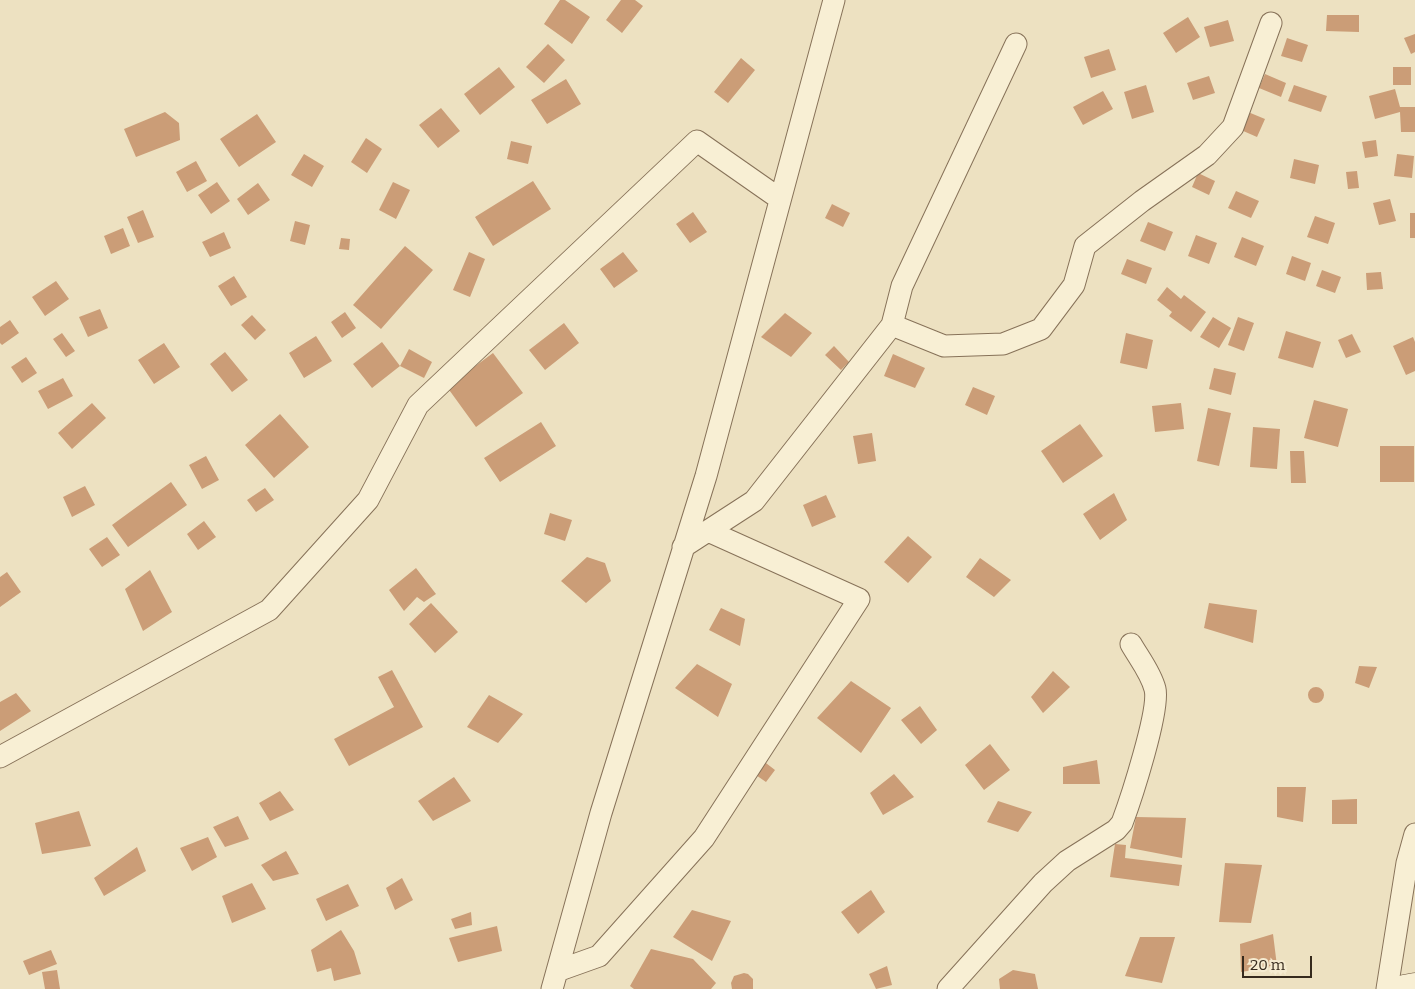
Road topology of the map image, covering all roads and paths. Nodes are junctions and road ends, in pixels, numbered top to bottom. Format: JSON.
{"nodes":[{"id":1,"x":834,"y":0,"type":"edge"},
{"id":2,"x":1271,"y":23,"type":"dead end"},
{"id":3,"x":1016,"y":44,"type":"dead end"},
{"id":4,"x":780,"y":199,"type":"junction"},
{"id":5,"x":892,"y":325,"type":"junction"},
{"id":6,"x":708,"y":531,"type":"junction"},
{"id":7,"x":684,"y":547,"type":"junction"},
{"id":8,"x":1131,"y":644,"type":"dead end"},
{"id":9,"x":0,"y":756,"type":"edge"},
{"id":10,"x":1415,"y":834,"type":"edge"},
{"id":11,"x":555,"y":980,"type":"edge"},
{"id":12,"x":1415,"y":987,"type":"edge"},
{"id":13,"x":948,"y":989,"type":"edge"},
{"id":14,"x":1387,"y":989,"type":"edge"},
{"id":15,"x":1404,"y":989,"type":"edge"}],
"edges":[{"from":1,"to":4,"type":"street"},
{"from":2,"to":5,"type":"street"},
{"from":3,"to":5,"type":"street"},
{"from":4,"to":7,"type":"street"},
{"from":4,"to":9,"type":"street"},
{"from":5,"to":6,"type":"street"},
{"from":6,"to":7,"type":"street"},
{"from":6,"to":11,"type":"street"},
{"from":7,"to":11,"type":"street"},
{"from":8,"to":13,"type":"street"},
{"from":10,"to":14,"type":"street"},
{"from":12,"to":15,"type":"street"}]}
